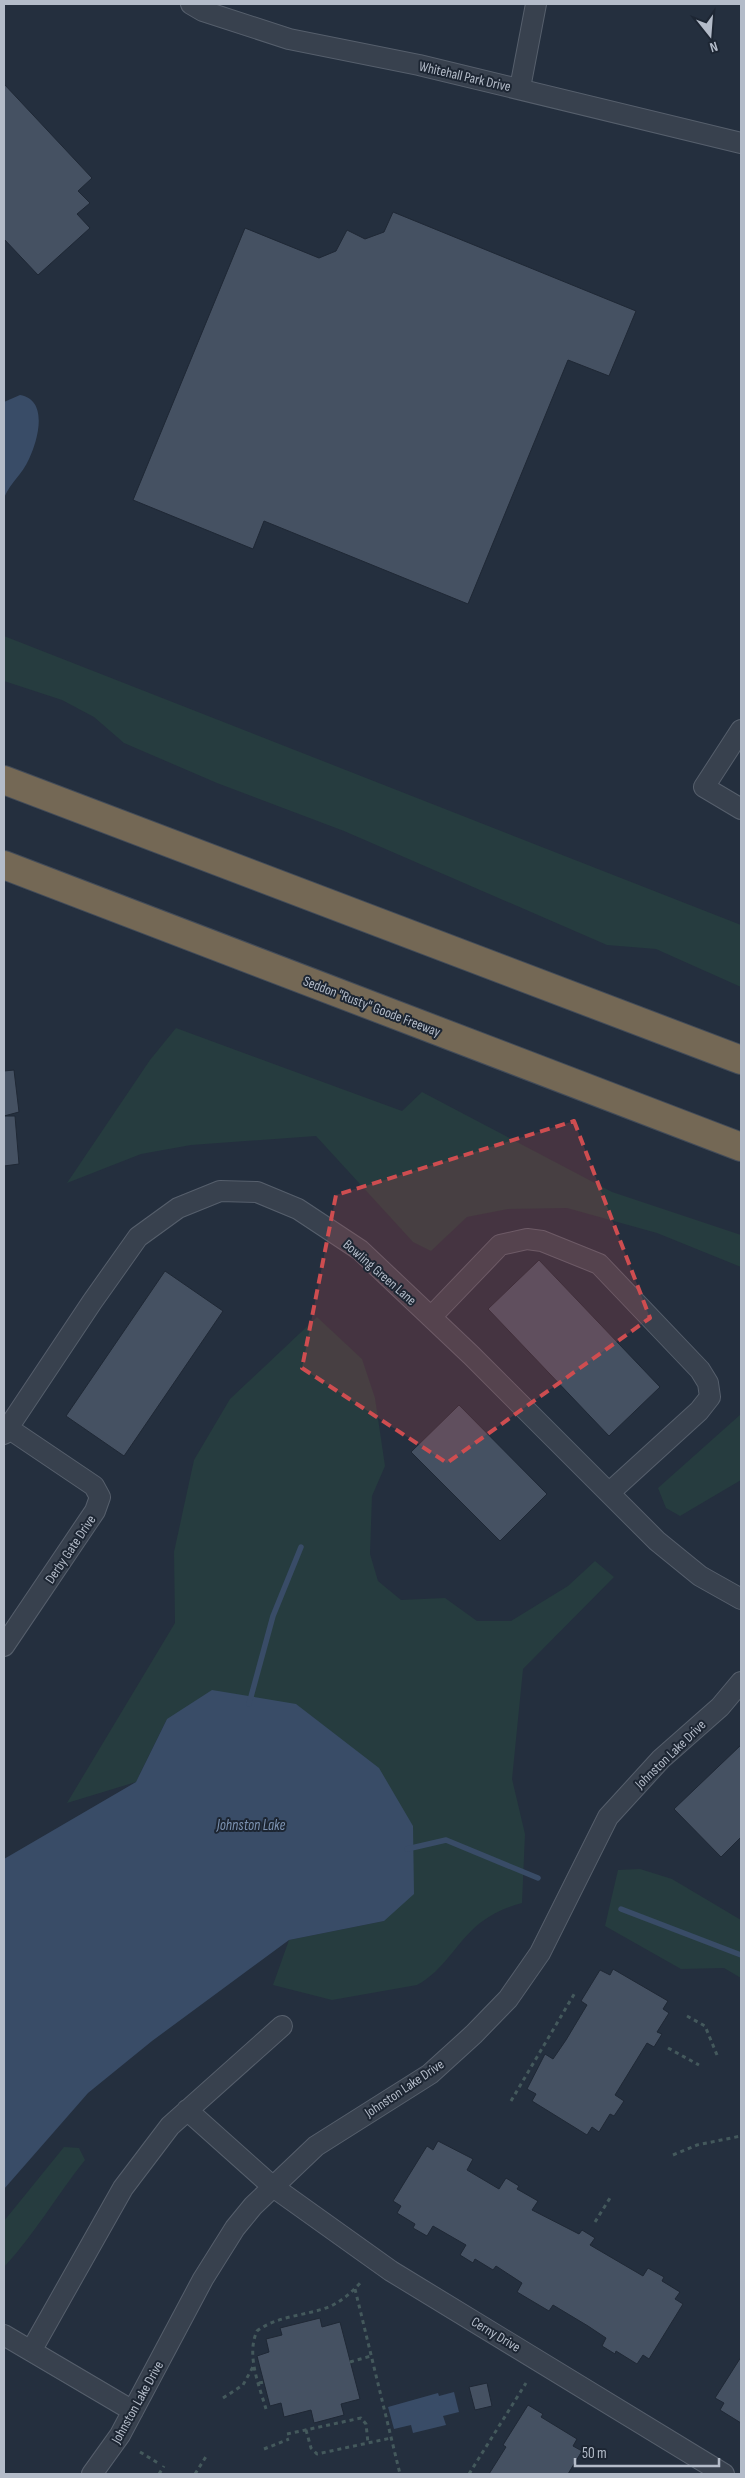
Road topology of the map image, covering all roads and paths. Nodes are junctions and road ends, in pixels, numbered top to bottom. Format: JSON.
{"nodes":[{"id":1,"x":191,"y":4,"type":"edge"},
{"id":2,"x":536,"y":4,"type":"edge"},
{"id":3,"x":520,"y":88,"type":"junction"},
{"id":4,"x":741,"y":143,"type":"edge"},
{"id":5,"x":740,"y":734,"type":"edge"},
{"id":6,"x":4,"y":775,"type":"edge"},
{"id":7,"x":4,"y":780,"type":"edge"},
{"id":8,"x":33,"y":790,"type":"junction"},
{"id":9,"x":741,"y":809,"type":"edge"},
{"id":10,"x":4,"y":865,"type":"edge"},
{"id":11,"x":741,"y":1060,"type":"edge"},
{"id":12,"x":741,"y":1147,"type":"edge"},
{"id":13,"x":431,"y":1317,"type":"junction"},
{"id":14,"x":6,"y":1431,"type":"edge"},
{"id":15,"x":610,"y":1492,"type":"junction"},
{"id":16,"x":741,"y":1599,"type":"edge"},
{"id":17,"x":4,"y":1646,"type":"edge"},
{"id":18,"x":741,"y":1682,"type":"edge"},
{"id":19,"x":576,"y":1992,"type":"dead end"},
{"id":20,"x":687,"y":2016,"type":"dead end"},
{"id":21,"x":282,"y":2026,"type":"dead end"},
{"id":22,"x":668,"y":2048,"type":"dead end"},
{"id":23,"x":717,"y":2055,"type":"dead end"},
{"id":24,"x":699,"y":2065,"type":"dead end"},
{"id":25,"x":510,"y":2101,"type":"dead end"},
{"id":26,"x":187,"y":2110,"type":"junction"},
{"id":27,"x":741,"y":2136,"type":"edge"},
{"id":28,"x":673,"y":2155,"type":"dead end"},
{"id":29,"x":272,"y":2186,"type":"junction"},
{"id":30,"x":610,"y":2198,"type":"dead end"},
{"id":31,"x":595,"y":2222,"type":"dead end"},
{"id":32,"x":362,"y":2282,"type":"dead end"},
{"id":33,"x":355,"y":2289,"type":"junction"},
{"id":34,"x":4,"y":2335,"type":"edge"},
{"id":35,"x":31,"y":2351,"type":"junction"},
{"id":36,"x":371,"y":2356,"type":"junction"},
{"id":37,"x":350,"y":2362,"type":"dead end"},
{"id":38,"x":254,"y":2364,"type":"junction"},
{"id":39,"x":264,"y":2382,"type":"dead end"},
{"id":40,"x":259,"y":2383,"type":"junction"},
{"id":41,"x":526,"y":2383,"type":"dead end"},
{"id":42,"x":223,"y":2398,"type":"dead end"},
{"id":43,"x":266,"y":2409,"type":"dead end"},
{"id":44,"x":133,"y":2411,"type":"junction"},
{"id":45,"x":306,"y":2430,"type":"junction"},
{"id":46,"x":287,"y":2434,"type":"dead end"},
{"id":47,"x":391,"y":2438,"type":"junction"},
{"id":48,"x":289,"y":2440,"type":"dead end"},
{"id":49,"x":368,"y":2443,"type":"junction"},
{"id":50,"x":264,"y":2449,"type":"dead end"},
{"id":51,"x":140,"y":2452,"type":"dead end"},
{"id":52,"x":207,"y":2455,"type":"dead end"},
{"id":53,"x":158,"y":2462,"type":"dead end"},
{"id":54,"x":164,"y":2466,"type":"dead end"},
{"id":55,"x":92,"y":2474,"type":"edge"},
{"id":56,"x":159,"y":2474,"type":"edge"},
{"id":57,"x":195,"y":2474,"type":"edge"},
{"id":58,"x":400,"y":2474,"type":"edge"},
{"id":59,"x":469,"y":2474,"type":"edge"},
{"id":60,"x":724,"y":2474,"type":"edge"}],
"edges":[{"from":1,"to":3,"type":"street","name":"Whitehall Park Drive"},
{"from":2,"to":3,"type":"street"},
{"from":3,"to":4,"type":"street","name":"Whitehall Park Drive"},
{"from":5,"to":9,"type":"street"},
{"from":6,"to":8,"type":"highway"},
{"from":7,"to":8,"type":"highway"},
{"from":8,"to":11,"type":"highway"},
{"from":10,"to":12,"type":"highway","name":"Seddon \"Rusty\" Goode Freeway"},
{"from":13,"to":14,"type":"street","name":"Bowling Green Lane"},
{"from":13,"to":15,"type":"street","name":"Bowling Green Lane"},
{"from":13,"to":15,"type":"street"},
{"from":14,"to":17,"type":"street","name":"Derby Gate Drive"},
{"from":15,"to":16,"type":"street","name":"Bowling Green Lane"},
{"from":18,"to":29,"type":"street","name":"Johnston Lake Drive"},
{"from":19,"to":25,"type":"path"},
{"from":20,"to":23,"type":"path"},
{"from":21,"to":26,"type":"street"},
{"from":22,"to":24,"type":"path"},
{"from":26,"to":29,"type":"street","name":"Cerny Drive"},
{"from":26,"to":35,"type":"street"},
{"from":27,"to":28,"type":"path"},
{"from":29,"to":44,"type":"street","name":"Johnston Lake Drive"},
{"from":29,"to":60,"type":"street","name":"Cerny Drive"},
{"from":30,"to":31,"type":"path"},
{"from":32,"to":33,"type":"path"},
{"from":33,"to":36,"type":"path"},
{"from":33,"to":38,"type":"path"},
{"from":34,"to":35,"type":"street"},
{"from":35,"to":44,"type":"street"},
{"from":36,"to":37,"type":"path"},
{"from":36,"to":47,"type":"path"},
{"from":38,"to":40,"type":"path"},
{"from":38,"to":42,"type":"path"},
{"from":39,"to":40,"type":"path"},
{"from":40,"to":43,"type":"path"},
{"from":41,"to":59,"type":"path"},
{"from":44,"to":55,"type":"street","name":"Johnston Lake Drive"},
{"from":45,"to":46,"type":"path"},
{"from":45,"to":49,"type":"path"},
{"from":45,"to":49,"type":"path"},
{"from":47,"to":49,"type":"path"},
{"from":47,"to":58,"type":"path"},
{"from":48,"to":50,"type":"path"},
{"from":51,"to":53,"type":"path"},
{"from":52,"to":57,"type":"path"},
{"from":54,"to":56,"type":"path"}]}
